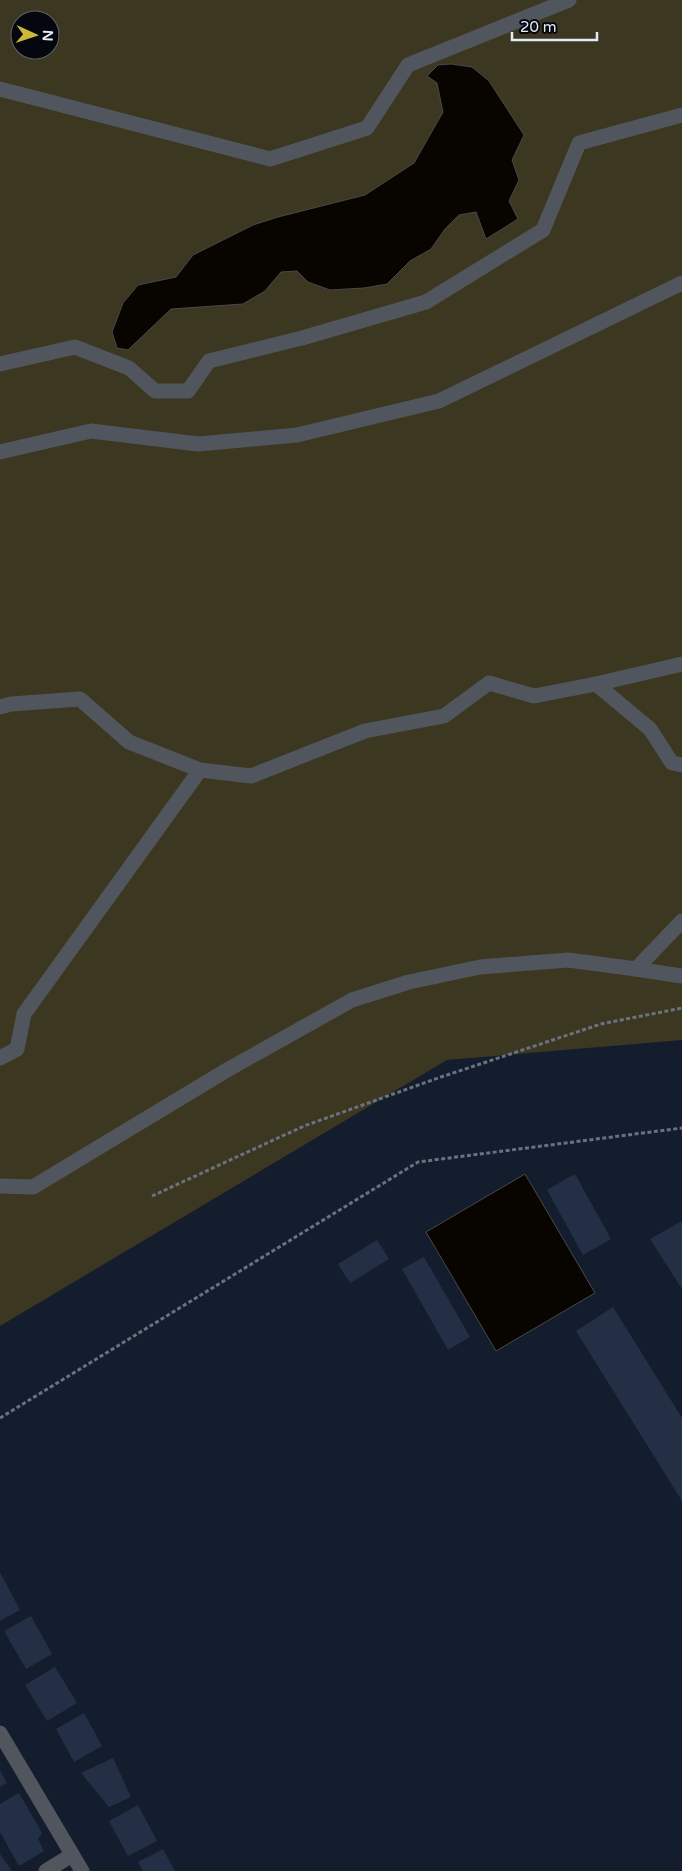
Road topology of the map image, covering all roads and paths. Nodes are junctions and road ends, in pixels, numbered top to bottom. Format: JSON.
{"nodes":[{"id":1,"x":569,"y":0,"type":"edge"},
{"id":2,"x":0,"y":89,"type":"edge"},
{"id":3,"x":682,"y":115,"type":"edge"},
{"id":4,"x":682,"y":282,"type":"edge"},
{"id":5,"x":0,"y":364,"type":"edge"},
{"id":6,"x":0,"y":452,"type":"edge"},
{"id":7,"x":682,"y":664,"type":"edge"},
{"id":8,"x":596,"y":684,"type":"junction"},
{"id":9,"x":0,"y":707,"type":"edge"},
{"id":10,"x":682,"y":764,"type":"edge"},
{"id":11,"x":200,"y":770,"type":"junction"},
{"id":12,"x":682,"y":921,"type":"edge"},
{"id":13,"x":636,"y":969,"type":"junction"},
{"id":14,"x":682,"y":976,"type":"edge"},
{"id":15,"x":682,"y":1008,"type":"edge"},
{"id":16,"x":0,"y":1058,"type":"edge"},
{"id":17,"x":682,"y":1128,"type":"edge"},
{"id":18,"x":0,"y":1186,"type":"edge"},
{"id":19,"x":152,"y":1196,"type":"dead end"},
{"id":20,"x":0,"y":1418,"type":"edge"},
{"id":21,"x":0,"y":1733,"type":"edge"},
{"id":22,"x":72,"y":1855,"type":"junction"},
{"id":23,"x":46,"y":1871,"type":"edge"},
{"id":24,"x":82,"y":1871,"type":"edge"}],
"edges":[{"from":1,"to":2,"type":"street"},
{"from":3,"to":5,"type":"street"},
{"from":4,"to":6,"type":"street"},
{"from":7,"to":8,"type":"street"},
{"from":8,"to":10,"type":"street"},
{"from":8,"to":11,"type":"street"},
{"from":9,"to":11,"type":"street"},
{"from":11,"to":16,"type":"street"},
{"from":12,"to":13,"type":"street"},
{"from":13,"to":14,"type":"street"},
{"from":13,"to":18,"type":"street"},
{"from":15,"to":19,"type":"path"},
{"from":17,"to":20,"type":"path"},
{"from":21,"to":22,"type":"street"},
{"from":22,"to":23,"type":"street"},
{"from":22,"to":24,"type":"street"}]}
